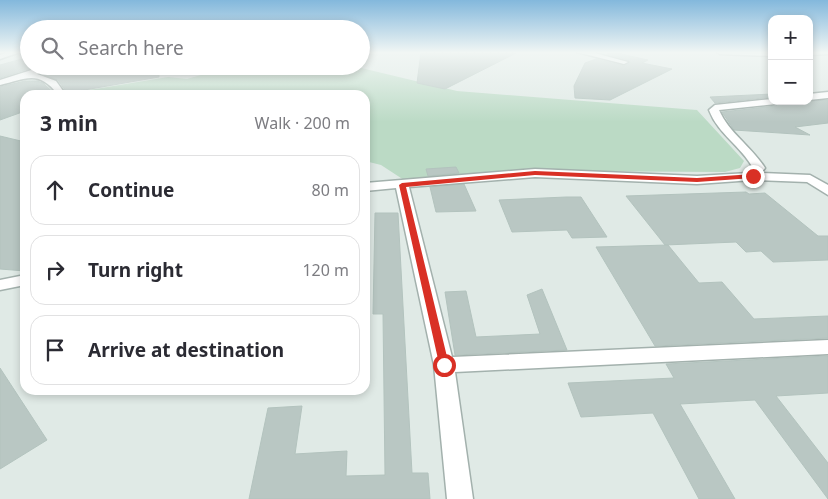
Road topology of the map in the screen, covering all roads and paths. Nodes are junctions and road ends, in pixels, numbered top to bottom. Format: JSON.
{"nodes":[{"id":1,"x":19,"y":75,"type":"edge"},
{"id":2,"x":35,"y":75,"type":"edge"},
{"id":3,"x":0,"y":82,"type":"edge"},
{"id":4,"x":58,"y":90,"type":"edge"},
{"id":5,"x":828,"y":95,"type":"edge"},
{"id":6,"x":813,"y":97,"type":"edge"},
{"id":7,"x":768,"y":102,"type":"edge"},
{"id":8,"x":753,"y":176,"type":"junction"},
{"id":9,"x":828,"y":178,"type":"edge"},
{"id":10,"x":810,"y":179,"type":"junction"},
{"id":11,"x":402,"y":185,"type":"junction"},
{"id":12,"x":370,"y":187,"type":"edge"},
{"id":13,"x":828,"y":192,"type":"edge"},
{"id":14,"x":20,"y":281,"type":"edge"},
{"id":15,"x":0,"y":285,"type":"edge"},
{"id":16,"x":828,"y":347,"type":"edge"},
{"id":17,"x":444,"y":365,"type":"junction"},
{"id":18,"x":460,"y":499,"type":"edge"}],
"edges":[{"from":1,"to":3,"type":"street"},
{"from":2,"to":4,"type":"street"},
{"from":5,"to":6,"type":"street"},
{"from":7,"to":8,"type":"street"},
{"from":8,"to":10,"type":"street"},
{"from":8,"to":11,"type":"street"},
{"from":9,"to":10,"type":"street"},
{"from":10,"to":13,"type":"street"},
{"from":11,"to":12,"type":"street"},
{"from":11,"to":17,"type":"street"},
{"from":14,"to":15,"type":"street"},
{"from":16,"to":17,"type":"street"},
{"from":17,"to":18,"type":"street"}]}
